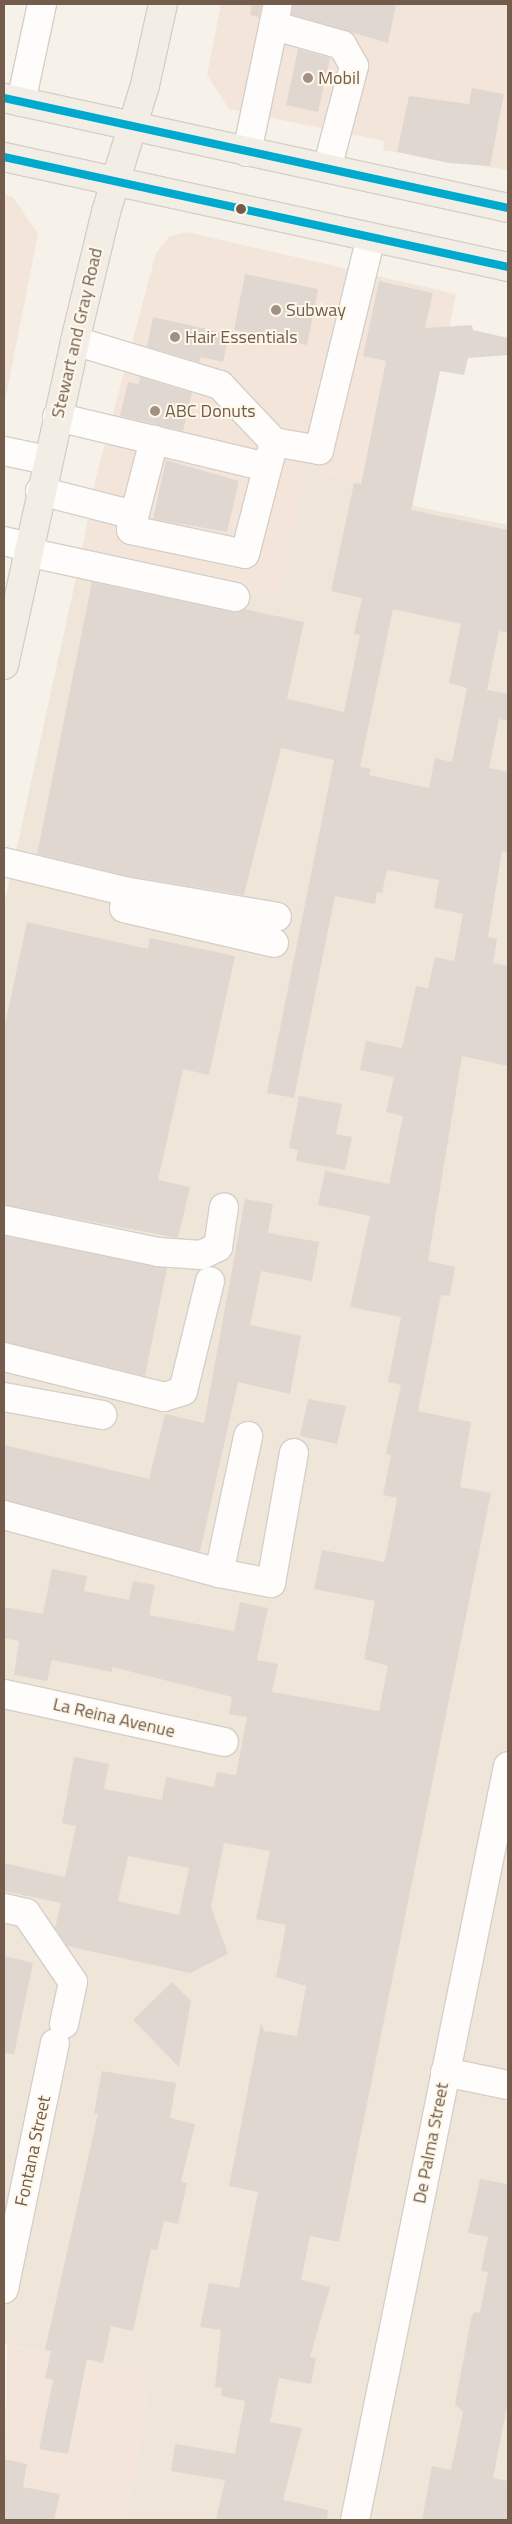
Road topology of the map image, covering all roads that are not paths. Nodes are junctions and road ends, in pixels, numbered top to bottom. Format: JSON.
{"nodes":[{"id":1,"x":42,"y":4,"type":"edge"},
{"id":2,"x":163,"y":4,"type":"edge"},
{"id":3,"x":276,"y":15,"type":"edge"},
{"id":4,"x":13,"y":100,"type":"edge"},
{"id":5,"x":132,"y":126,"type":"junction"},
{"id":6,"x":247,"y":152,"type":"junction"},
{"id":7,"x":4,"y":157,"type":"edge"},
{"id":8,"x":326,"y":169,"type":"junction"},
{"id":9,"x":117,"y":181,"type":"junction"},
{"id":10,"x":508,"y":208,"type":"edge"},
{"id":11,"x":371,"y":237,"type":"junction"},
{"id":12,"x":508,"y":267,"type":"edge"},
{"id":13,"x":74,"y":341,"type":"junction"},
{"id":14,"x":56,"y":417,"type":"junction"},
{"id":15,"x":154,"y":440,"type":"junction"},
{"id":16,"x":4,"y":451,"type":"edge"},
{"id":17,"x":270,"y":455,"type":"junction"},
{"id":18,"x":47,"y":460,"type":"junction"},
{"id":19,"x":40,"y":491,"type":"junction"},
{"id":20,"x":134,"y":517,"type":"junction"},
{"id":21,"x":20,"y":546,"type":"edge"},
{"id":22,"x":235,"y":597,"type":"dead end"},
{"id":23,"x":4,"y":665,"type":"edge"},
{"id":24,"x":4,"y":862,"type":"edge"},
{"id":25,"x":4,"y":878,"type":"edge"},
{"id":26,"x":224,"y":1207,"type":"dead end"},
{"id":27,"x":4,"y":1220,"type":"edge"},
{"id":28,"x":210,"y":1281,"type":"dead end"},
{"id":29,"x":4,"y":1358,"type":"edge"},
{"id":30,"x":4,"y":1397,"type":"edge"},
{"id":31,"x":102,"y":1415,"type":"dead end"},
{"id":32,"x":248,"y":1436,"type":"dead end"},
{"id":33,"x":294,"y":1453,"type":"dead end"},
{"id":34,"x":4,"y":1515,"type":"edge"},
{"id":35,"x":219,"y":1573,"type":"junction"},
{"id":36,"x":4,"y":1694,"type":"edge"},
{"id":37,"x":224,"y":1742,"type":"dead end"},
{"id":38,"x":508,"y":1766,"type":"edge"},
{"id":39,"x":4,"y":1908,"type":"edge"},
{"id":40,"x":445,"y":2072,"type":"junction"},
{"id":41,"x":508,"y":2085,"type":"edge"},
{"id":42,"x":4,"y":2289,"type":"edge"},
{"id":43,"x":355,"y":2520,"type":"edge"}],
"edges":[{"from":1,"to":4,"type":"street"},
{"from":2,"to":5,"type":"main road","name":"Stewart and Gray Road"},
{"from":3,"to":6,"type":"street"},
{"from":3,"to":8,"type":"street"},
{"from":4,"to":5,"type":"main road"},
{"from":5,"to":6,"type":"main road"},
{"from":5,"to":9,"type":"main road","name":"Stewart and Gray Road"},
{"from":6,"to":8,"type":"main road"},
{"from":7,"to":9,"type":"main road"},
{"from":8,"to":10,"type":"main road"},
{"from":9,"to":11,"type":"main road"},
{"from":9,"to":13,"type":"main road","name":"Stewart and Gray Road"},
{"from":11,"to":12,"type":"main road"},
{"from":11,"to":17,"type":"street"},
{"from":13,"to":14,"type":"main road","name":"Stewart and Gray Road"},
{"from":13,"to":17,"type":"street"},
{"from":14,"to":15,"type":"street"},
{"from":14,"to":18,"type":"main road","name":"Stewart and Gray Road"},
{"from":15,"to":17,"type":"street"},
{"from":15,"to":20,"type":"street"},
{"from":16,"to":18,"type":"street"},
{"from":17,"to":20,"type":"street"},
{"from":18,"to":19,"type":"main road","name":"Stewart and Gray Road"},
{"from":19,"to":20,"type":"street"},
{"from":19,"to":21,"type":"main road","name":"Stewart and Gray Road"},
{"from":21,"to":22,"type":"street"},
{"from":21,"to":23,"type":"main road","name":"Stewart and Gray Road"},
{"from":24,"to":25,"type":"street"},
{"from":26,"to":27,"type":"street"},
{"from":28,"to":29,"type":"street"},
{"from":30,"to":31,"type":"street"},
{"from":32,"to":35,"type":"street"},
{"from":33,"to":35,"type":"street"},
{"from":34,"to":35,"type":"street"},
{"from":36,"to":37,"type":"street","name":"La Reina Avenue"},
{"from":38,"to":40,"type":"street","name":"De Palma Street"},
{"from":39,"to":42,"type":"street","name":"Fontana Street"},
{"from":40,"to":41,"type":"street"},
{"from":40,"to":43,"type":"street","name":"De Palma Street"}]}
